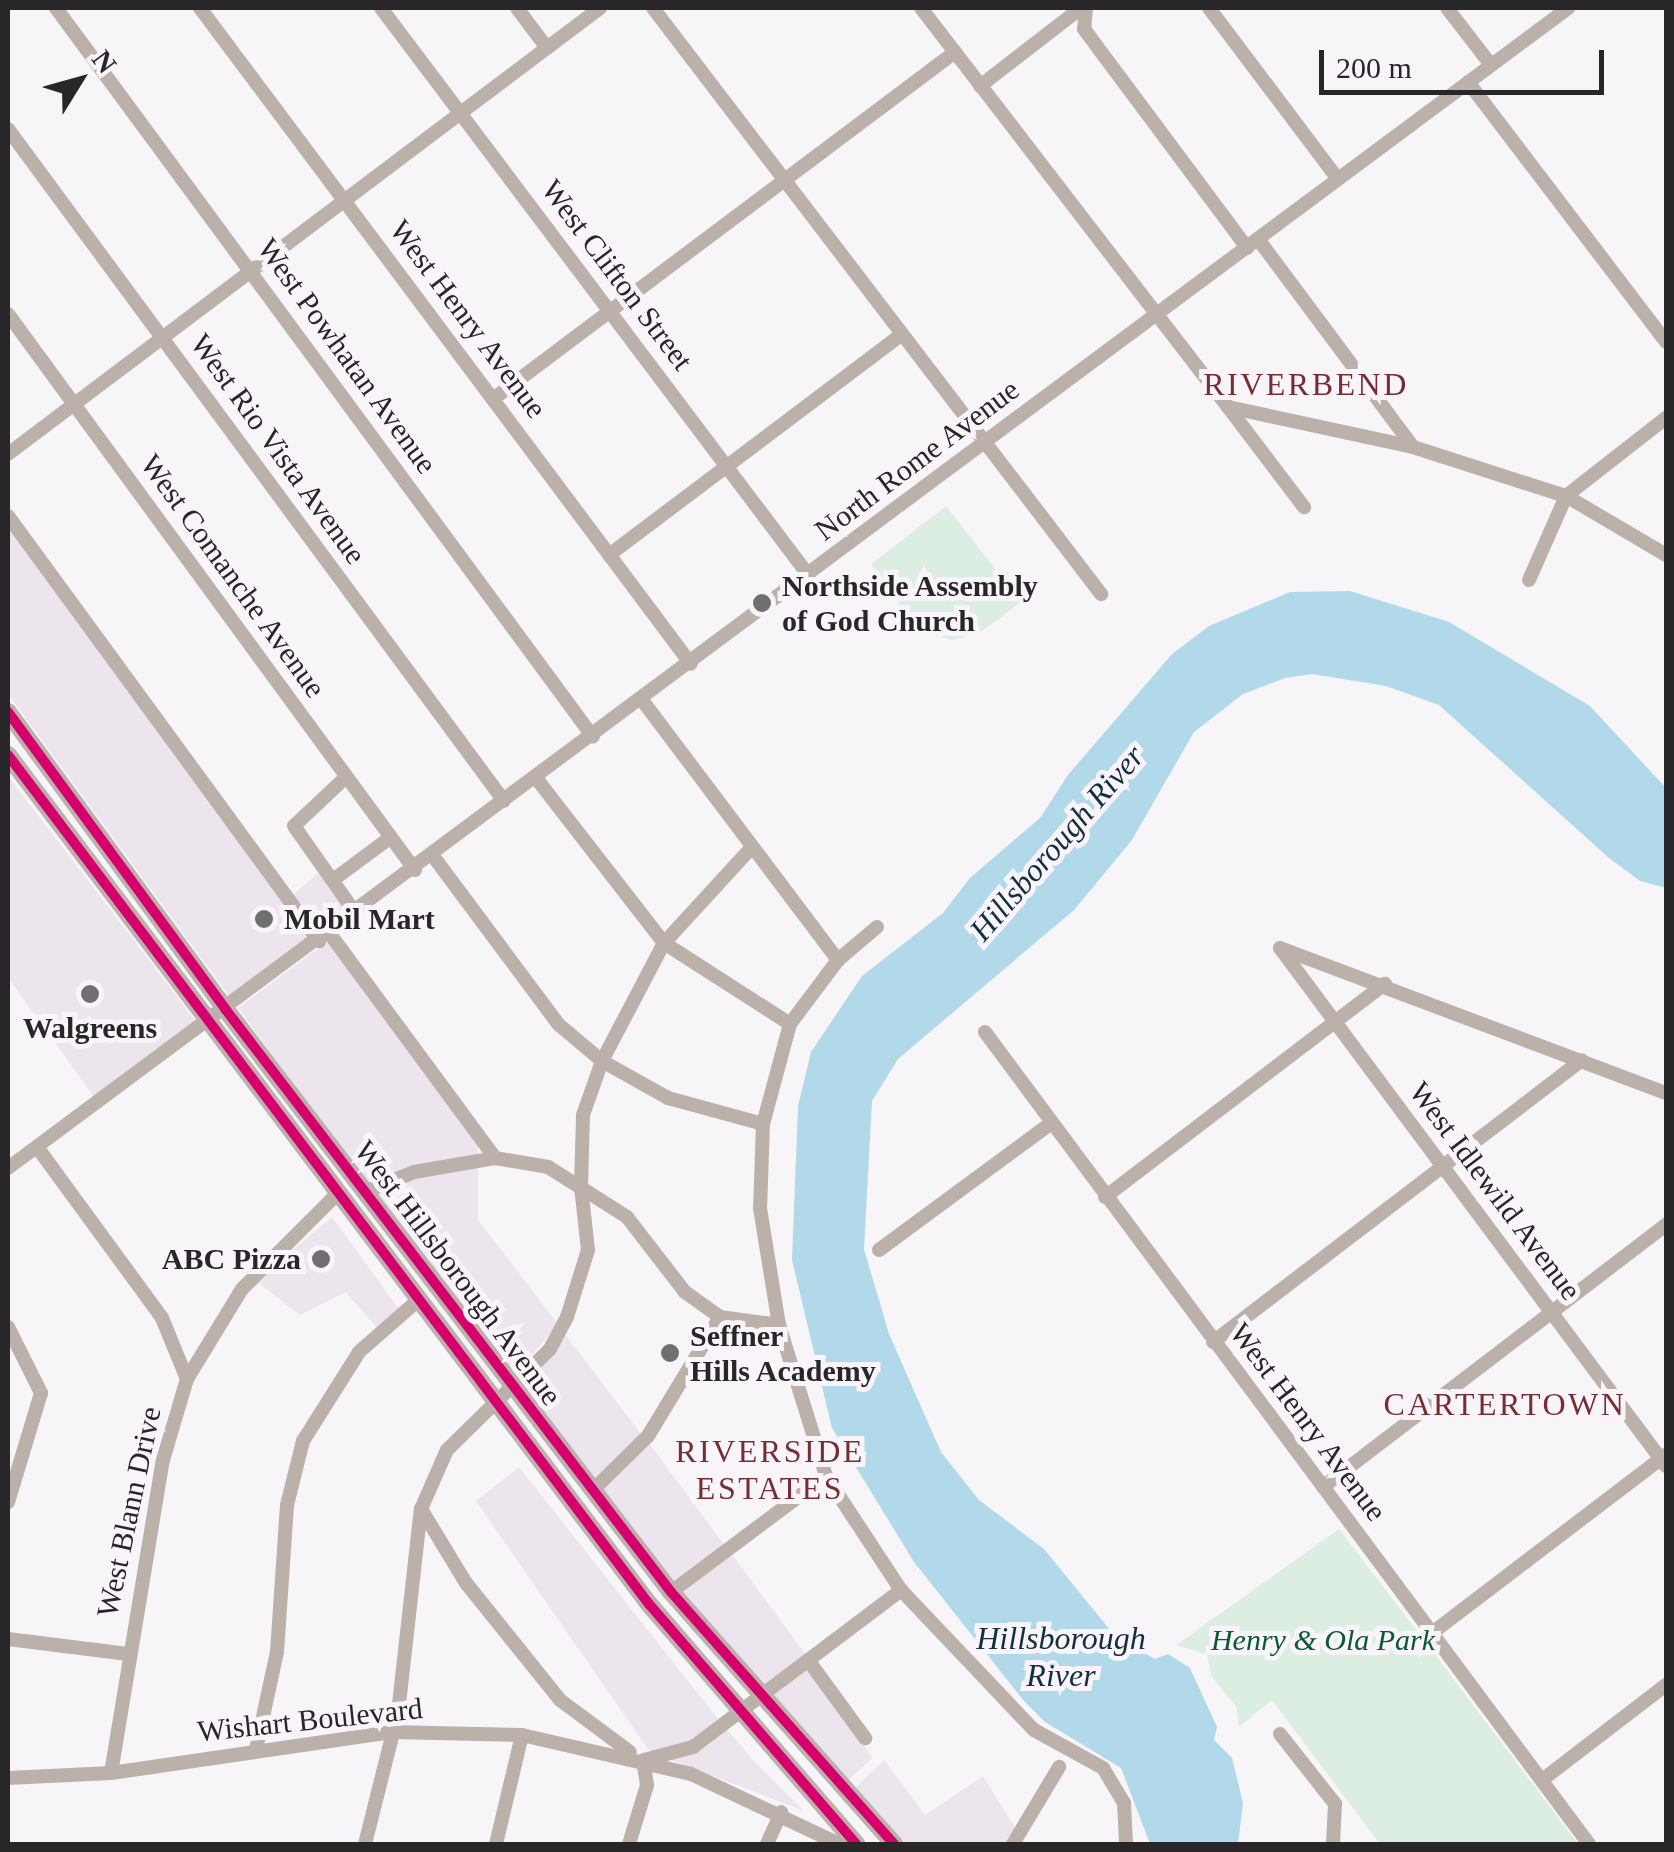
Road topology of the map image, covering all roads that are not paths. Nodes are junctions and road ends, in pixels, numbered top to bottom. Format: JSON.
{"nodes":[{"id":1,"x":56,"y":8,"type":"edge"},
{"id":2,"x":200,"y":8,"type":"edge"},
{"id":3,"x":381,"y":8,"type":"edge"},
{"id":4,"x":517,"y":8,"type":"edge"},
{"id":5,"x":600,"y":8,"type":"edge"},
{"id":6,"x":653,"y":8,"type":"edge"},
{"id":7,"x":921,"y":8,"type":"edge"},
{"id":8,"x":1083,"y":8,"type":"edge"},
{"id":9,"x":1209,"y":8,"type":"edge"},
{"id":10,"x":1448,"y":8,"type":"edge"},
{"id":11,"x":1568,"y":8,"type":"edge"},
{"id":12,"x":547,"y":48,"type":"junction"},
{"id":13,"x":955,"y":52,"type":"junction"},
{"id":14,"x":1491,"y":65,"type":"junction"},
{"id":15,"x":1468,"y":82,"type":"junction"},
{"id":16,"x":980,"y":86,"type":"junction"},
{"id":17,"x":460,"y":112,"type":"junction"},
{"id":18,"x":8,"y":129,"type":"edge"},
{"id":19,"x":1338,"y":179,"type":"junction"},
{"id":20,"x":784,"y":180,"type":"junction"},
{"id":21,"x":344,"y":200,"type":"junction"},
{"id":22,"x":1253,"y":243,"type":"junction"},
{"id":23,"x":250,"y":271,"type":"junction"},
{"id":24,"x":610,"y":310,"type":"junction"},
{"id":25,"x":8,"y":314,"type":"edge"},
{"id":26,"x":1154,"y":317,"type":"junction"},
{"id":27,"x":900,"y":336,"type":"junction"},
{"id":28,"x":162,"y":338,"type":"junction"},
{"id":29,"x":1666,"y":342,"type":"edge"},
{"id":30,"x":493,"y":400,"type":"junction"},
{"id":31,"x":73,"y":404,"type":"junction"},
{"id":32,"x":1228,"y":406,"type":"junction"},
{"id":33,"x":1666,"y":418,"type":"edge"},
{"id":34,"x":986,"y":443,"type":"junction"},
{"id":35,"x":1413,"y":446,"type":"junction"},
{"id":36,"x":8,"y":454,"type":"edge"},
{"id":37,"x":726,"y":465,"type":"junction"},
{"id":38,"x":1566,"y":496,"type":"junction"},
{"id":39,"x":1304,"y":508,"type":"dead end"},
{"id":40,"x":8,"y":516,"type":"edge"},
{"id":41,"x":609,"y":555,"type":"junction"},
{"id":42,"x":1666,"y":555,"type":"edge"},
{"id":43,"x":809,"y":576,"type":"junction"},
{"id":44,"x":1529,"y":580,"type":"dead end"},
{"id":45,"x":1102,"y":594,"type":"dead end"},
{"id":46,"x":691,"y":664,"type":"junction"},
{"id":47,"x":642,"y":700,"type":"junction"},
{"id":48,"x":8,"y":712,"type":"edge"},
{"id":49,"x":593,"y":737,"type":"junction"},
{"id":50,"x":8,"y":752,"type":"edge"},
{"id":51,"x":346,"y":777,"type":"junction"},
{"id":52,"x":536,"y":778,"type":"junction"},
{"id":53,"x":504,"y":802,"type":"junction"},
{"id":54,"x":91,"y":825,"type":"junction"},
{"id":55,"x":391,"y":837,"type":"junction"},
{"id":56,"x":752,"y":847,"type":"junction"},
{"id":57,"x":433,"y":856,"type":"junction"},
{"id":58,"x":415,"y":870,"type":"junction"},
{"id":59,"x":333,"y":880,"type":"junction"},
{"id":60,"x":356,"y":914,"type":"junction"},
{"id":61,"x":877,"y":928,"type":"dead end"},
{"id":62,"x":325,"y":937,"type":"junction"},
{"id":63,"x":664,"y":943,"type":"junction"},
{"id":64,"x":838,"y":960,"type":"junction"},
{"id":65,"x":1385,"y":984,"type":"junction"},
{"id":66,"x":226,"y":1010,"type":"junction"},
{"id":67,"x":1334,"y":1021,"type":"junction"},
{"id":68,"x":790,"y":1024,"type":"junction"},
{"id":69,"x":207,"y":1025,"type":"junction"},
{"id":70,"x":984,"y":1032,"type":"dead end"},
{"id":71,"x":602,"y":1060,"type":"junction"},
{"id":72,"x":1582,"y":1060,"type":"junction"},
{"id":73,"x":1666,"y":1093,"type":"edge"},
{"id":74,"x":1051,"y":1123,"type":"junction"},
{"id":75,"x":763,"y":1124,"type":"junction"},
{"id":76,"x":287,"y":1130,"type":"junction"},
{"id":77,"x":38,"y":1147,"type":"junction"},
{"id":78,"x":495,"y":1158,"type":"junction"},
{"id":79,"x":1444,"y":1167,"type":"junction"},
{"id":80,"x":8,"y":1168,"type":"edge"},
{"id":81,"x":581,"y":1187,"type":"junction"},
{"id":82,"x":364,"y":1192,"type":"junction"},
{"id":83,"x":336,"y":1195,"type":"junction"},
{"id":84,"x":1105,"y":1197,"type":"junction"},
{"id":85,"x":1666,"y":1225,"type":"edge"},
{"id":86,"x":879,"y":1250,"type":"dead end"},
{"id":87,"x":435,"y":1284,"type":"junction"},
{"id":88,"x":418,"y":1301,"type":"junction"},
{"id":89,"x":1552,"y":1312,"type":"junction"},
{"id":90,"x":720,"y":1317,"type":"junction"},
{"id":91,"x":779,"y":1325,"type":"junction"},
{"id":92,"x":9,"y":1333,"type":"edge"},
{"id":93,"x":1213,"y":1342,"type":"junction"},
{"id":94,"x":187,"y":1379,"type":"junction"},
{"id":95,"x":512,"y":1386,"type":"junction"},
{"id":96,"x":493,"y":1401,"type":"junction"},
{"id":97,"x":1665,"y":1460,"type":"edge"},
{"id":98,"x":826,"y":1476,"type":"junction"},
{"id":99,"x":1323,"y":1487,"type":"junction"},
{"id":100,"x":593,"y":1490,"type":"junction"},
{"id":101,"x":8,"y":1502,"type":"edge"},
{"id":102,"x":420,"y":1510,"type":"junction"},
{"id":103,"x":902,"y":1590,"type":"junction"},
{"id":104,"x":671,"y":1592,"type":"junction"},
{"id":105,"x":1432,"y":1634,"type":"junction"},
{"id":106,"x":8,"y":1640,"type":"edge"},
{"id":107,"x":128,"y":1654,"type":"junction"},
{"id":108,"x":808,"y":1660,"type":"junction"},
{"id":109,"x":1666,"y":1685,"type":"edge"},
{"id":110,"x":758,"y":1696,"type":"junction"},
{"id":111,"x":738,"y":1712,"type":"junction"},
{"id":112,"x":392,"y":1732,"type":"junction"},
{"id":113,"x":1280,"y":1734,"type":"dead end"},
{"id":114,"x":522,"y":1735,"type":"junction"},
{"id":115,"x":865,"y":1738,"type":"dead end"},
{"id":116,"x":256,"y":1750,"type":"junction"},
{"id":117,"x":644,"y":1760,"type":"junction"},
{"id":118,"x":1059,"y":1767,"type":"dead end"},
{"id":119,"x":111,"y":1774,"type":"junction"},
{"id":120,"x":8,"y":1778,"type":"edge"},
{"id":121,"x":1542,"y":1780,"type":"junction"},
{"id":122,"x":781,"y":1812,"type":"junction"},
{"id":123,"x":366,"y":1844,"type":"edge"},
{"id":124,"x":496,"y":1844,"type":"edge"},
{"id":125,"x":629,"y":1844,"type":"edge"},
{"id":126,"x":767,"y":1844,"type":"edge"},
{"id":127,"x":839,"y":1844,"type":"edge"},
{"id":128,"x":856,"y":1844,"type":"edge"},
{"id":129,"x":894,"y":1844,"type":"edge"},
{"id":130,"x":1013,"y":1844,"type":"edge"},
{"id":131,"x":1126,"y":1844,"type":"edge"},
{"id":132,"x":1333,"y":1844,"type":"edge"},
{"id":133,"x":1589,"y":1844,"type":"edge"}],
"edges":[{"from":1,"to":23,"type":"street","name":"West Powhatan Avenue"},
{"from":2,"to":21,"type":"street","name":"West Henry Avenue"},
{"from":3,"to":17,"type":"street","name":"West Clifton Street"},
{"from":4,"to":12,"type":"street"},
{"from":5,"to":12,"type":"street"},
{"from":6,"to":20,"type":"street"},
{"from":7,"to":13,"type":"street"},
{"from":8,"to":16,"type":"street"},
{"from":8,"to":22,"type":"street"},
{"from":9,"to":19,"type":"street"},
{"from":10,"to":14,"type":"street"},
{"from":11,"to":14,"type":"street","name":"North Rome Avenue"},
{"from":12,"to":17,"type":"street"},
{"from":13,"to":16,"type":"street"},
{"from":13,"to":20,"type":"street"},
{"from":14,"to":15,"type":"street","name":"North Rome Avenue"},
{"from":15,"to":19,"type":"street","name":"North Rome Avenue"},
{"from":15,"to":29,"type":"street"},
{"from":16,"to":26,"type":"street"},
{"from":17,"to":21,"type":"street"},
{"from":17,"to":24,"type":"street","name":"West Clifton Street"},
{"from":18,"to":28,"type":"street","name":"West Rio Vista Avenue"},
{"from":19,"to":22,"type":"street","name":"North Rome Avenue"},
{"from":20,"to":24,"type":"street"},
{"from":20,"to":27,"type":"street"},
{"from":21,"to":23,"type":"street"},
{"from":21,"to":30,"type":"street","name":"West Henry Avenue"},
{"from":22,"to":26,"type":"street","name":"North Rome Avenue"},
{"from":22,"to":35,"type":"street"},
{"from":23,"to":28,"type":"street"},
{"from":23,"to":49,"type":"street","name":"West Powhatan Avenue"},
{"from":24,"to":30,"type":"street"},
{"from":24,"to":37,"type":"street","name":"West Clifton Street"},
{"from":25,"to":31,"type":"street","name":"West Comanche Avenue"},
{"from":26,"to":32,"type":"street"},
{"from":26,"to":34,"type":"street","name":"North Rome Avenue"},
{"from":27,"to":34,"type":"street"},
{"from":27,"to":37,"type":"street"},
{"from":28,"to":31,"type":"street"},
{"from":28,"to":53,"type":"street","name":"West Rio Vista Avenue"},
{"from":30,"to":41,"type":"street","name":"West Henry Avenue"},
{"from":31,"to":36,"type":"street"},
{"from":31,"to":51,"type":"street","name":"West Comanche Avenue"},
{"from":32,"to":35,"type":"street"},
{"from":32,"to":39,"type":"street"},
{"from":33,"to":38,"type":"street"},
{"from":34,"to":43,"type":"street","name":"North Rome Avenue"},
{"from":34,"to":45,"type":"street"},
{"from":35,"to":38,"type":"street"},
{"from":37,"to":41,"type":"street"},
{"from":37,"to":43,"type":"street","name":"West Clifton Street"},
{"from":38,"to":42,"type":"street"},
{"from":38,"to":44,"type":"street"},
{"from":40,"to":62,"type":"street"},
{"from":41,"to":46,"type":"street","name":"West Henry Avenue"},
{"from":43,"to":46,"type":"street","name":"North Rome Avenue"},
{"from":46,"to":47,"type":"street","name":"North Rome Avenue"},
{"from":47,"to":49,"type":"street","name":"North Rome Avenue"},
{"from":47,"to":56,"type":"street"},
{"from":48,"to":54,"type":"main road","name":"West Hillsborough Avenue"},
{"from":49,"to":52,"type":"street","name":"North Rome Avenue"},
{"from":50,"to":54,"type":"main road"},
{"from":50,"to":69,"type":"main road","name":"West Hillsborough Avenue"},
{"from":51,"to":55,"type":"street","name":"West Comanche Avenue"},
{"from":51,"to":59,"type":"street"},
{"from":52,"to":53,"type":"street","name":"North Rome Avenue"},
{"from":52,"to":63,"type":"street"},
{"from":53,"to":57,"type":"street","name":"North Rome Avenue"},
{"from":54,"to":66,"type":"main road","name":"West Hillsborough Avenue"},
{"from":55,"to":58,"type":"street","name":"West Comanche Avenue"},
{"from":55,"to":59,"type":"street"},
{"from":56,"to":63,"type":"street"},
{"from":56,"to":64,"type":"street"},
{"from":57,"to":58,"type":"street","name":"North Rome Avenue"},
{"from":57,"to":71,"type":"street"},
{"from":58,"to":60,"type":"street","name":"North Rome Avenue"},
{"from":59,"to":60,"type":"street"},
{"from":60,"to":62,"type":"street","name":"North Rome Avenue"},
{"from":61,"to":64,"type":"street"},
{"from":62,"to":66,"type":"street","name":"North Rome Avenue"},
{"from":62,"to":78,"type":"street"},
{"from":63,"to":68,"type":"street"},
{"from":63,"to":71,"type":"street"},
{"from":64,"to":68,"type":"street"},
{"from":65,"to":67,"type":"street"},
{"from":65,"to":67,"type":"street","name":"West Idlewild Avenue"},
{"from":65,"to":72,"type":"street"},
{"from":66,"to":69,"type":"street","name":"North Rome Avenue"},
{"from":66,"to":82,"type":"main road","name":"West Hillsborough Avenue"},
{"from":67,"to":79,"type":"street","name":"West Idlewild Avenue"},
{"from":67,"to":84,"type":"street"},
{"from":68,"to":75,"type":"street"},
{"from":69,"to":76,"type":"main road","name":"West Hillsborough Avenue"},
{"from":69,"to":77,"type":"street","name":"North Rome Avenue"},
{"from":70,"to":74,"type":"street","name":"West Henry Avenue"},
{"from":71,"to":75,"type":"street"},
{"from":71,"to":81,"type":"street"},
{"from":72,"to":73,"type":"street"},
{"from":72,"to":79,"type":"street"},
{"from":74,"to":84,"type":"street","name":"West Henry Avenue"},
{"from":74,"to":86,"type":"street"},
{"from":75,"to":91,"type":"street"},
{"from":76,"to":82,"type":"main road"},
{"from":76,"to":83,"type":"main road","name":"West Hillsborough Avenue"},
{"from":77,"to":80,"type":"street","name":"North Rome Avenue"},
{"from":77,"to":94,"type":"street"},
{"from":78,"to":81,"type":"street"},
{"from":78,"to":82,"type":"street"},
{"from":79,"to":89,"type":"street","name":"West Idlewild Avenue"},
{"from":79,"to":93,"type":"street"},
{"from":81,"to":90,"type":"street"},
{"from":81,"to":95,"type":"street"},
{"from":82,"to":87,"type":"main road","name":"West Hillsborough Avenue"},
{"from":83,"to":87,"type":"main road"},
{"from":83,"to":88,"type":"main road","name":"West Hillsborough Avenue"},
{"from":83,"to":94,"type":"street","name":"West Blann Drive"},
{"from":84,"to":93,"type":"street","name":"West Henry Avenue"},
{"from":85,"to":89,"type":"street"},
{"from":87,"to":95,"type":"main road","name":"West Hillsborough Avenue"},
{"from":88,"to":96,"type":"main road","name":"West Hillsborough Avenue"},
{"from":88,"to":116,"type":"street"},
{"from":89,"to":97,"type":"street","name":"West Idlewild Avenue"},
{"from":89,"to":99,"type":"street"},
{"from":90,"to":91,"type":"street"},
{"from":90,"to":100,"type":"street"},
{"from":91,"to":98,"type":"street"},
{"from":92,"to":101,"type":"street"},
{"from":93,"to":99,"type":"street","name":"West Henry Avenue"},
{"from":94,"to":107,"type":"street","name":"West Blann Drive"},
{"from":95,"to":96,"type":"street"},
{"from":95,"to":100,"type":"main road","name":"West Hillsborough Avenue"},
{"from":96,"to":102,"type":"street"},
{"from":96,"to":111,"type":"main road","name":"West Hillsborough Avenue"},
{"from":97,"to":105,"type":"street"},
{"from":98,"to":103,"type":"street"},
{"from":98,"to":104,"type":"street"},
{"from":99,"to":105,"type":"street","name":"West Henry Avenue"},
{"from":100,"to":104,"type":"main road","name":"West Hillsborough Avenue"},
{"from":102,"to":112,"type":"street"},
{"from":102,"to":117,"type":"street"},
{"from":103,"to":108,"type":"street"},
{"from":103,"to":131,"type":"street"},
{"from":104,"to":110,"type":"main road","name":"West Hillsborough Avenue"},
{"from":105,"to":121,"type":"street","name":"West Henry Avenue"},
{"from":106,"to":107,"type":"street"},
{"from":107,"to":119,"type":"street","name":"West Blann Drive"},
{"from":108,"to":110,"type":"street"},
{"from":108,"to":115,"type":"street"},
{"from":109,"to":121,"type":"street"},
{"from":110,"to":111,"type":"street"},
{"from":110,"to":129,"type":"main road","name":"West Hillsborough Avenue"},
{"from":111,"to":117,"type":"street"},
{"from":111,"to":128,"type":"main road","name":"West Hillsborough Avenue"},
{"from":112,"to":114,"type":"street","name":"Wishart Boulevard"},
{"from":112,"to":116,"type":"street","name":"Wishart Boulevard"},
{"from":112,"to":123,"type":"street"},
{"from":113,"to":132,"type":"street"},
{"from":114,"to":117,"type":"street","name":"Wishart Boulevard"},
{"from":114,"to":124,"type":"street"},
{"from":116,"to":119,"type":"street","name":"Wishart Boulevard"},
{"from":117,"to":122,"type":"street","name":"Wishart Boulevard"},
{"from":117,"to":125,"type":"street"},
{"from":118,"to":130,"type":"street"},
{"from":119,"to":120,"type":"street","name":"Wishart Boulevard"},
{"from":121,"to":133,"type":"street","name":"West Henry Avenue"},
{"from":122,"to":126,"type":"street"},
{"from":122,"to":127,"type":"street","name":"Wishart Boulevard"}]}
